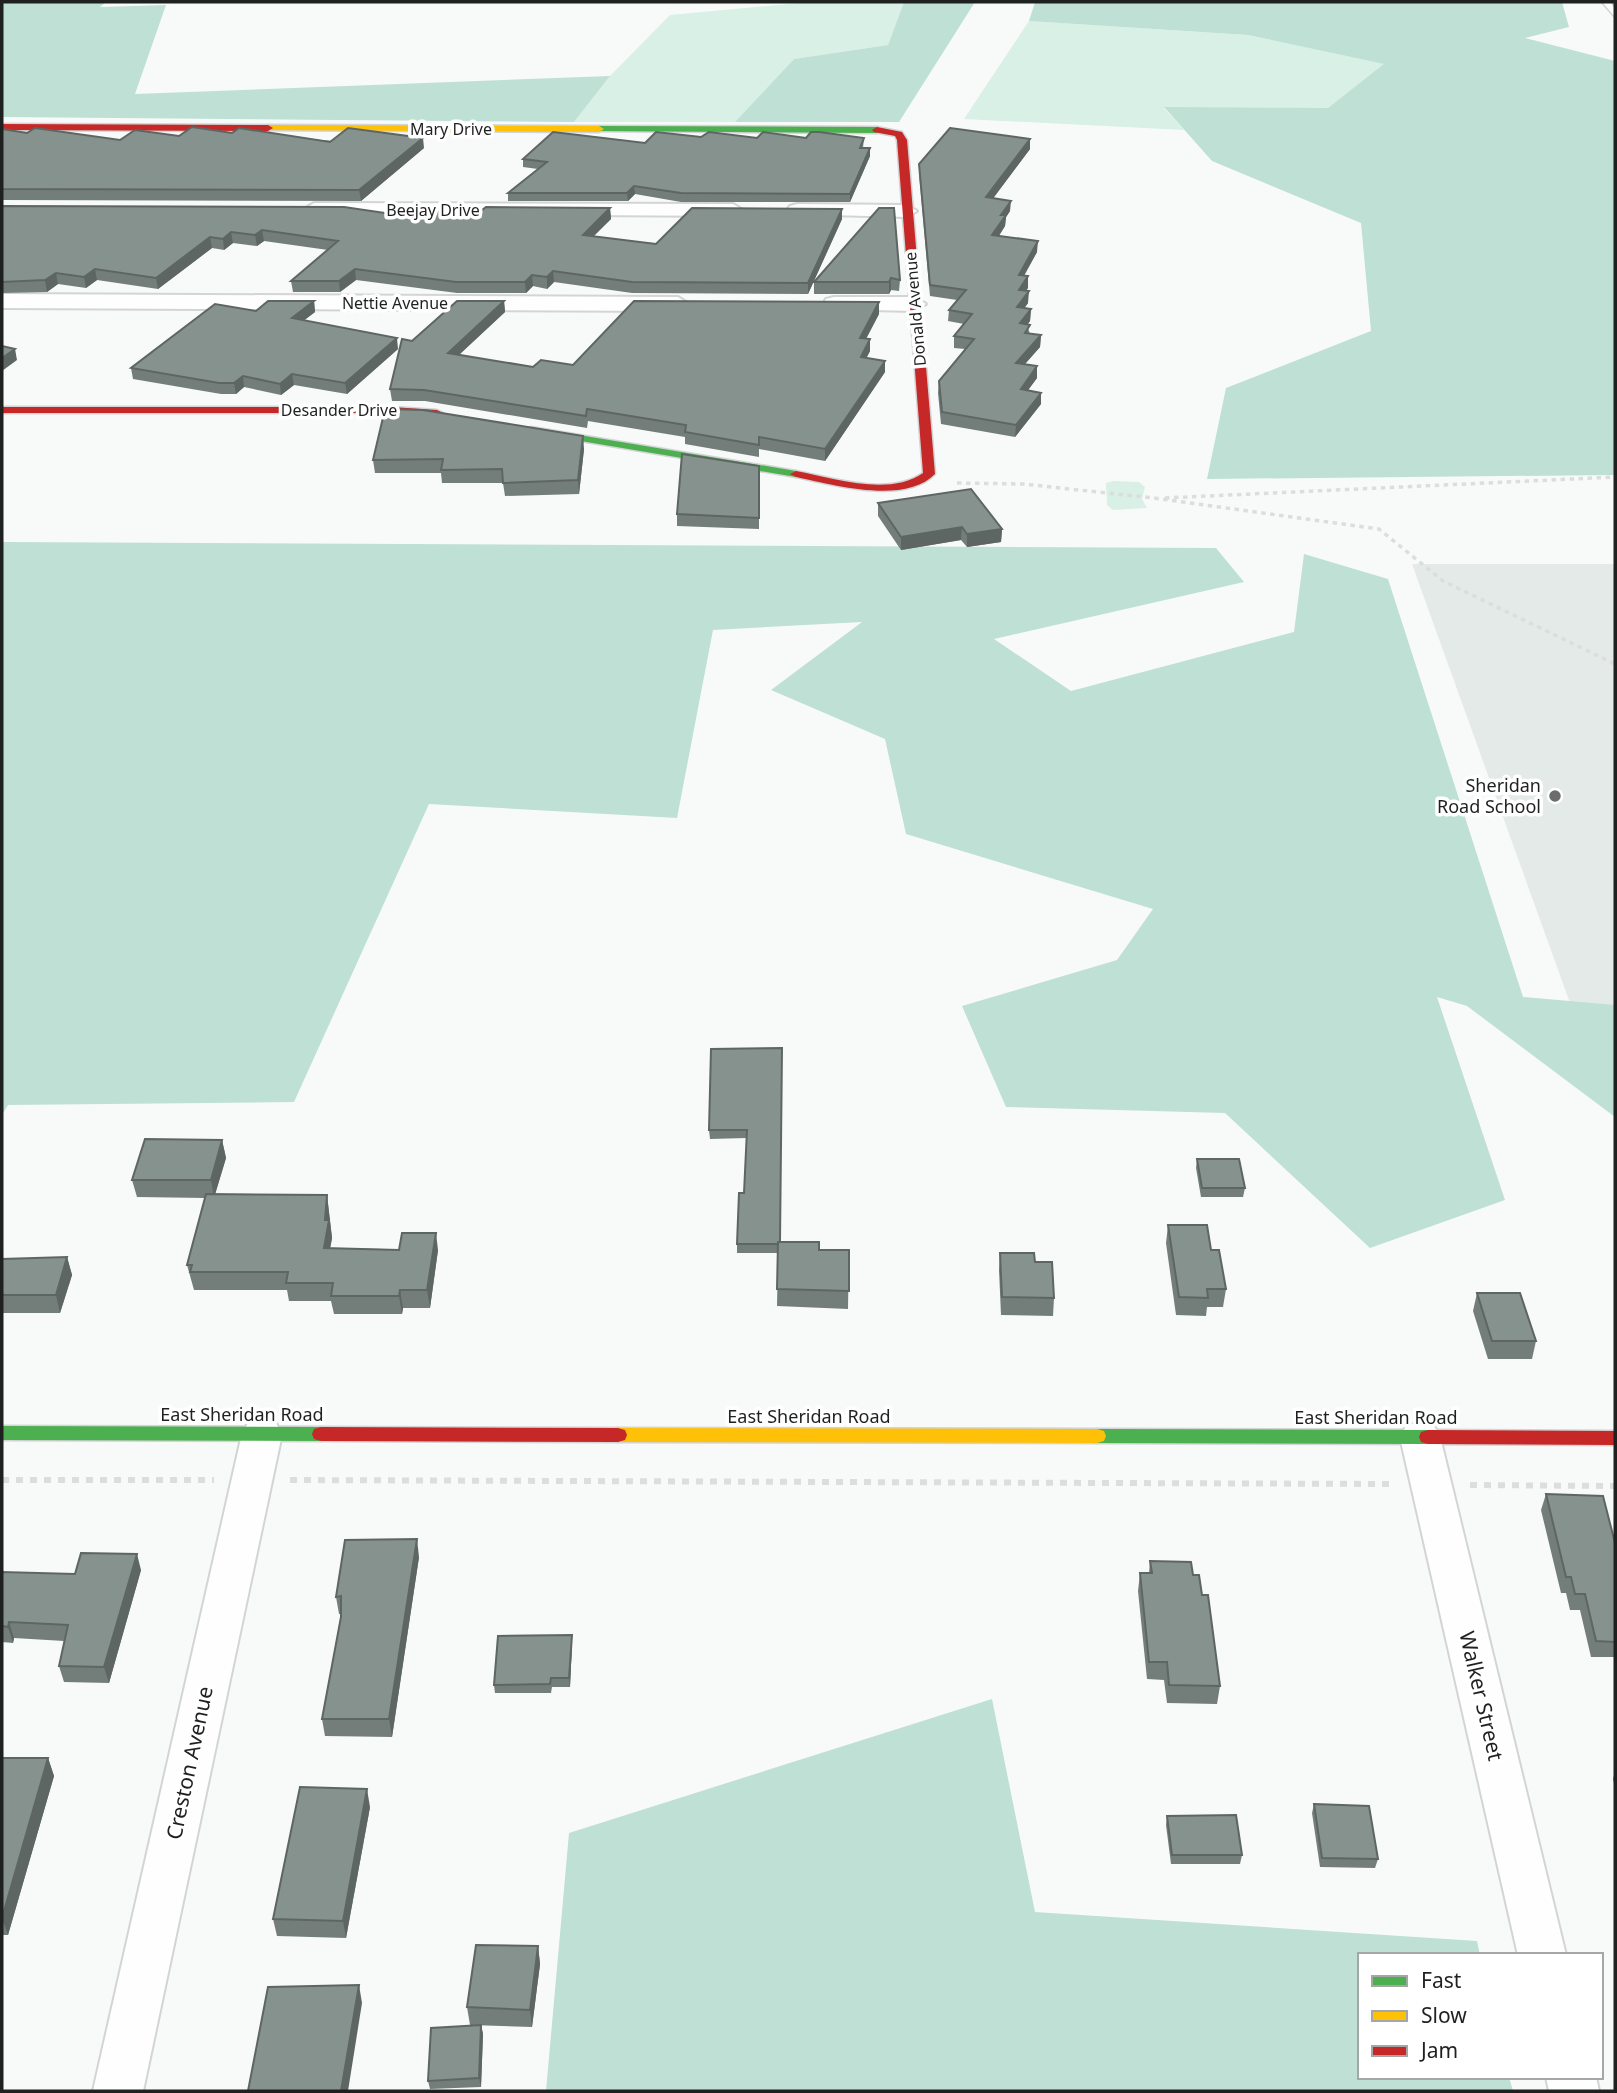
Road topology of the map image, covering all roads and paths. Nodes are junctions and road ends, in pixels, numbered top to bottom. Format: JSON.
{"nodes":[{"id":1,"x":1606,"y":2,"type":"edge"},
{"id":2,"x":1615,"y":15,"type":"edge"},
{"id":3,"x":2,"y":127,"type":"edge"},
{"id":4,"x":899,"y":134,"type":"joint"},
{"id":5,"x":294,"y":209,"type":"edge"},
{"id":6,"x":754,"y":210,"type":"edge"},
{"id":7,"x":782,"y":211,"type":"edge"},
{"id":8,"x":907,"y":211,"type":"junction"},
{"id":9,"x":2,"y":301,"type":"edge"},
{"id":10,"x":693,"y":304,"type":"edge"},
{"id":11,"x":818,"y":304,"type":"edge"},
{"id":12,"x":915,"y":304,"type":"junction"},
{"id":13,"x":2,"y":410,"type":"edge"},
{"id":14,"x":448,"y":415,"type":"edge"},
{"id":15,"x":516,"y":427,"type":"edge"},
{"id":16,"x":1615,"y":477,"type":"edge"},
{"id":17,"x":921,"y":483,"type":"junction"},
{"id":18,"x":1154,"y":498,"type":"junction"},
{"id":19,"x":1615,"y":664,"type":"edge"},
{"id":20,"x":2,"y":1433,"type":"edge"},
{"id":21,"x":262,"y":1434,"type":"junction"},
{"id":22,"x":1420,"y":1437,"type":"junction"},
{"id":23,"x":1615,"y":1438,"type":"edge"},
{"id":24,"x":2,"y":1480,"type":"edge"},
{"id":25,"x":252,"y":1480,"type":"junction"},
{"id":26,"x":1394,"y":1484,"type":"dead end"},
{"id":27,"x":1465,"y":1485,"type":"dead end"},
{"id":28,"x":1615,"y":1486,"type":"edge"},
{"id":29,"x":1542,"y":1953,"type":"edge"},
{"id":30,"x":118,"y":2091,"type":"edge"}],
"edges":[{"from":1,"to":2,"type":"lane"},
{"from":3,"to":4,"type":"street","name":"Mary Drive"},
{"from":4,"to":8,"type":"street","name":"Donald Avenue"},
{"from":5,"to":6,"type":"street","name":"Beejay Drive"},
{"from":7,"to":8,"type":"street"},
{"from":8,"to":12,"type":"street","name":"Donald Avenue"},
{"from":9,"to":10,"type":"street","name":"Nettie Avenue"},
{"from":11,"to":12,"type":"street"},
{"from":12,"to":17,"type":"street","name":"Donald Avenue"},
{"from":13,"to":14,"type":"street","name":"Desander Drive"},
{"from":15,"to":17,"type":"street"},
{"from":16,"to":18,"type":"path"},
{"from":17,"to":18,"type":"path"},
{"from":18,"to":19,"type":"path"},
{"from":20,"to":21,"type":"street","name":"East Sheridan Road"},
{"from":21,"to":22,"type":"street","name":"East Sheridan Road"},
{"from":21,"to":25,"type":"street","name":"Creston Avenue"},
{"from":22,"to":23,"type":"street","name":"East Sheridan Road"},
{"from":22,"to":29,"type":"street","name":"Walker Street"},
{"from":24,"to":25,"type":"path"},
{"from":25,"to":26,"type":"path"},
{"from":25,"to":30,"type":"street","name":"Creston Avenue"},
{"from":27,"to":28,"type":"path"}]}
